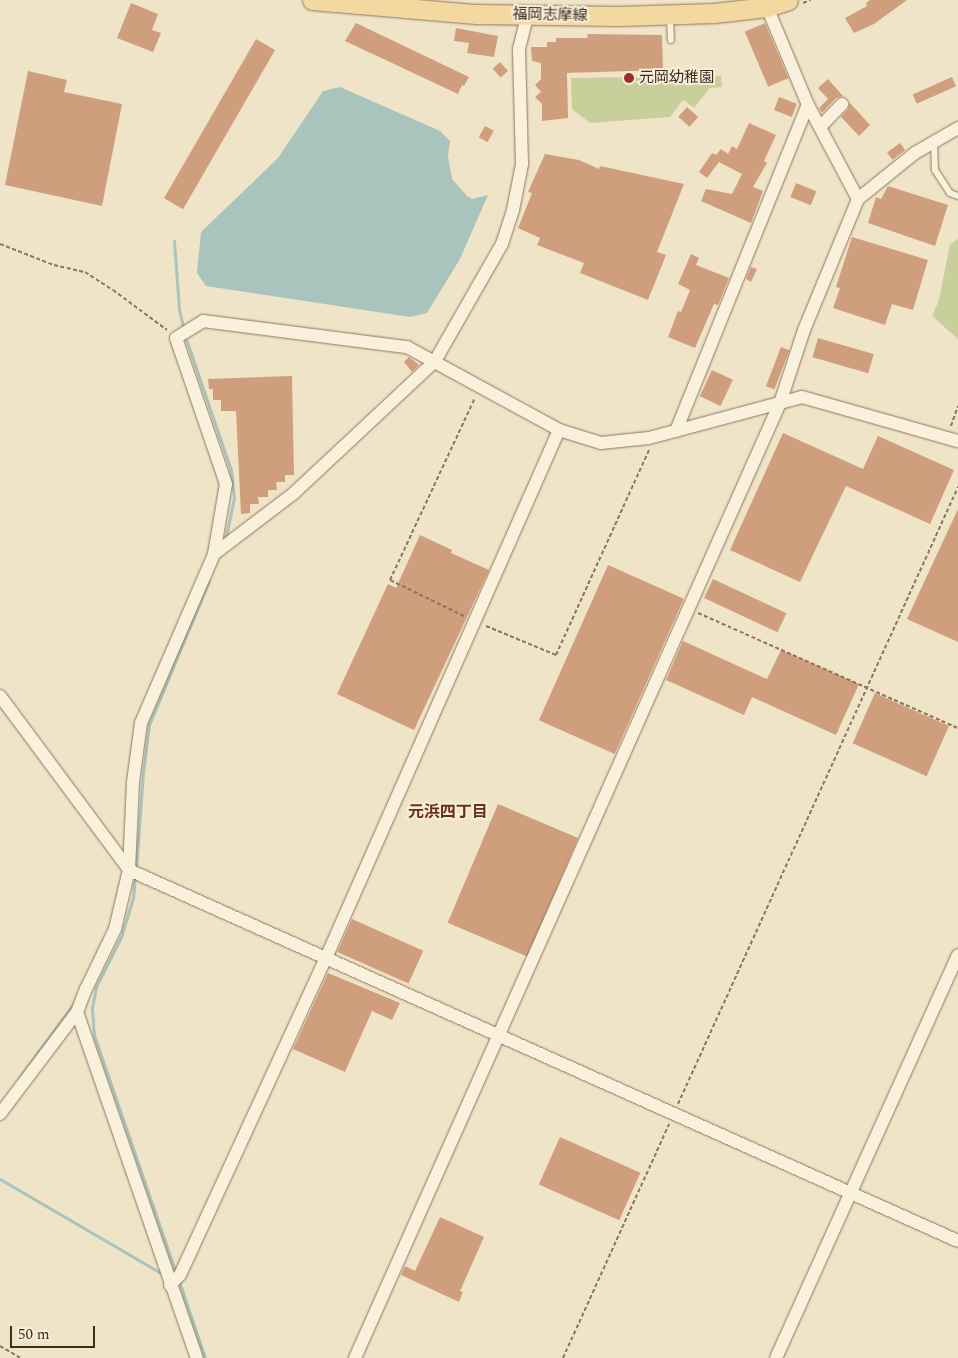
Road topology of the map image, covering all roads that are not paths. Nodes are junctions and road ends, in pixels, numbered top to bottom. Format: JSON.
{"nodes":[{"id":1,"x":312,"y":0,"type":"edge"},
{"id":2,"x":788,"y":0,"type":"edge"},
{"id":3,"x":768,"y":7,"type":"junction"},
{"id":4,"x":528,"y":14,"type":"junction"},
{"id":5,"x":670,"y":15,"type":"junction"},
{"id":6,"x":671,"y":40,"type":"dead end"},
{"id":7,"x":808,"y":104,"type":"junction"},
{"id":8,"x":842,"y":104,"type":"dead end"},
{"id":9,"x":820,"y":127,"type":"junction"},
{"id":10,"x":958,"y":128,"type":"edge"},
{"id":11,"x":934,"y":142,"type":"junction"},
{"id":12,"x":958,"y":196,"type":"edge"},
{"id":13,"x":858,"y":199,"type":"junction"},
{"id":14,"x":435,"y":361,"type":"junction"},
{"id":15,"x":780,"y":403,"type":"junction"},
{"id":16,"x":559,"y":430,"type":"junction"},
{"id":17,"x":676,"y":431,"type":"junction"},
{"id":18,"x":953,"y":439,"type":"edge"},
{"id":19,"x":214,"y":554,"type":"junction"},
{"id":20,"x":0,"y":696,"type":"edge"},
{"id":21,"x":133,"y":872,"type":"junction"},
{"id":22,"x":958,"y":955,"type":"edge"},
{"id":23,"x":326,"y":958,"type":"junction"},
{"id":24,"x":77,"y":1012,"type":"junction"},
{"id":25,"x":499,"y":1036,"type":"junction"},
{"id":26,"x":0,"y":1114,"type":"edge"},
{"id":27,"x":849,"y":1192,"type":"junction"},
{"id":28,"x":958,"y":1242,"type":"edge"},
{"id":29,"x":170,"y":1285,"type":"junction"},
{"id":30,"x":197,"y":1358,"type":"edge"},
{"id":31,"x":355,"y":1358,"type":"edge"},
{"id":32,"x":776,"y":1358,"type":"edge"}],
"edges":[{"from":1,"to":4,"type":"main road","name":"福岡志摩線"},
{"from":2,"to":3,"type":"main road","name":"福岡志摩線"},
{"from":3,"to":5,"type":"main road","name":"福岡志摩線"},
{"from":3,"to":7,"type":"street"},
{"from":4,"to":5,"type":"main road","name":"福岡志摩線"},
{"from":4,"to":14,"type":"street"},
{"from":5,"to":6,"type":"lane"},
{"from":7,"to":9,"type":"street"},
{"from":7,"to":17,"type":"street"},
{"from":8,"to":9,"type":"street"},
{"from":9,"to":13,"type":"street"},
{"from":10,"to":11,"type":"street"},
{"from":11,"to":12,"type":"lane"},
{"from":11,"to":13,"type":"street"},
{"from":13,"to":15,"type":"street"},
{"from":14,"to":16,"type":"street"},
{"from":14,"to":19,"type":"street"},
{"from":14,"to":19,"type":"street"},
{"from":15,"to":17,"type":"street"},
{"from":15,"to":18,"type":"street"},
{"from":15,"to":25,"type":"street"},
{"from":16,"to":17,"type":"street"},
{"from":16,"to":23,"type":"street"},
{"from":19,"to":21,"type":"street"},
{"from":20,"to":21,"type":"street"},
{"from":21,"to":23,"type":"street"},
{"from":21,"to":24,"type":"street"},
{"from":22,"to":27,"type":"street"},
{"from":23,"to":25,"type":"street"},
{"from":23,"to":29,"type":"street"},
{"from":24,"to":26,"type":"street"},
{"from":24,"to":29,"type":"street"},
{"from":25,"to":27,"type":"street"},
{"from":25,"to":31,"type":"street"},
{"from":27,"to":28,"type":"street"},
{"from":27,"to":32,"type":"street"},
{"from":29,"to":30,"type":"street"}]}
